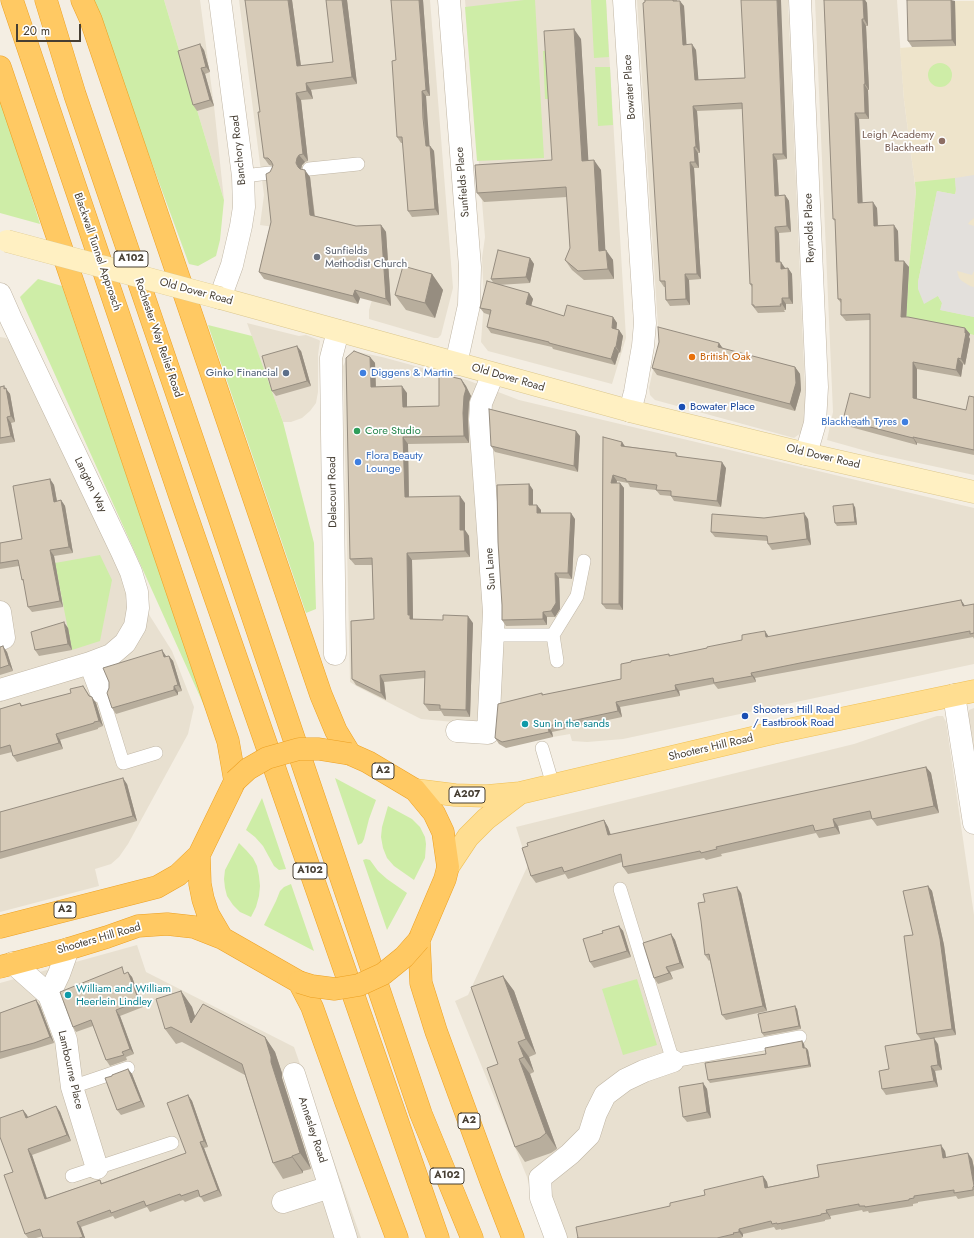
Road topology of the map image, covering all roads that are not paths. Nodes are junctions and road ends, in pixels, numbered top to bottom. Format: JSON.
{"nodes":[{"id":1,"x":12,"y":0,"type":"edge"},
{"id":2,"x":46,"y":0,"type":"edge"},
{"id":3,"x":82,"y":0,"type":"edge"},
{"id":4,"x":220,"y":0,"type":"edge"},
{"id":5,"x":448,"y":0,"type":"edge"},
{"id":6,"x":624,"y":0,"type":"edge"},
{"id":7,"x":800,"y":0,"type":"edge"},
{"id":8,"x":0,"y":67,"type":"edge"},
{"id":9,"x":358,"y":164,"type":"dead end"},
{"id":10,"x":309,"y":169,"type":"dead end"},
{"id":11,"x":270,"y":173,"type":"edge"},
{"id":12,"x":243,"y":176,"type":"junction"},
{"id":13,"x":4,"y":240,"type":"edge"},
{"id":14,"x":0,"y":294,"type":"edge"},
{"id":15,"x":220,"y":298,"type":"junction"},
{"id":16,"x":5,"y":320,"type":"edge"},
{"id":17,"x":338,"y":331,"type":"junction"},
{"id":18,"x":456,"y":364,"type":"junction"},
{"id":19,"x":493,"y":374,"type":"junction"},
{"id":20,"x":630,"y":411,"type":"junction"},
{"id":21,"x":806,"y":454,"type":"junction"},
{"id":22,"x":974,"y":492,"type":"edge"},
{"id":23,"x":584,"y":561,"type":"dead end"},
{"id":24,"x":0,"y":612,"type":"edge"},
{"id":25,"x":493,"y":635,"type":"junction"},
{"id":26,"x":553,"y":635,"type":"junction"},
{"id":27,"x":0,"y":639,"type":"edge"},
{"id":28,"x":335,"y":654,"type":"dead end"},
{"id":29,"x":557,"y":661,"type":"dead end"},
{"id":30,"x":90,"y":662,"type":"junction"},
{"id":31,"x":0,"y":690,"type":"edge"},
{"id":32,"x":101,"y":692,"type":"joint"},
{"id":33,"x":964,"y":693,"type":"edge"},
{"id":34,"x":457,"y":731,"type":"dead end"},
{"id":35,"x":542,"y":748,"type":"dead end"},
{"id":36,"x":156,"y":753,"type":"dead end"},
{"id":37,"x":350,"y":754,"type":"junction"},
{"id":38,"x":235,"y":781,"type":"junction"},
{"id":39,"x":553,"y":785,"type":"junction"},
{"id":40,"x":415,"y":790,"type":"junction"},
{"id":41,"x":520,"y":793,"type":"junction"},
{"id":42,"x":974,"y":823,"type":"edge"},
{"id":43,"x":199,"y":855,"type":"junction"},
{"id":44,"x":448,"y":868,"type":"junction"},
{"id":45,"x":620,"y":889,"type":"dead end"},
{"id":46,"x":0,"y":927,"type":"edge"},
{"id":47,"x":222,"y":938,"type":"junction"},
{"id":48,"x":419,"y":940,"type":"junction"},
{"id":49,"x":68,"y":949,"type":"junction"},
{"id":50,"x":7,"y":965,"type":"edge"},
{"id":51,"x":300,"y":982,"type":"junction"},
{"id":52,"x":49,"y":996,"type":"junction"},
{"id":53,"x":800,"y":1037,"type":"dead end"},
{"id":54,"x":673,"y":1061,"type":"junction"},
{"id":55,"x":128,"y":1068,"type":"edge"},
{"id":56,"x":294,"y":1074,"type":"dead end"},
{"id":57,"x":72,"y":1087,"type":"junction"},
{"id":58,"x":172,"y":1143,"type":"dead end"},
{"id":59,"x":97,"y":1168,"type":"junction"},
{"id":60,"x":72,"y":1176,"type":"dead end"},
{"id":61,"x":330,"y":1187,"type":"junction"},
{"id":62,"x":283,"y":1202,"type":"dead end"},
{"id":63,"x":346,"y":1238,"type":"edge"},
{"id":64,"x":397,"y":1238,"type":"edge"},
{"id":65,"x":438,"y":1238,"type":"edge"},
{"id":66,"x":472,"y":1238,"type":"edge"},
{"id":67,"x":513,"y":1238,"type":"edge"},
{"id":68,"x":556,"y":1238,"type":"edge"}],
"edges":[{"from":1,"to":65,"type":"highway","name":"Blackwall Tunnel Approach","number":"A102"},
{"from":2,"to":66,"type":"highway","name":"Rochester Way Relief Road","number":"A102"},
{"from":3,"to":37,"type":"highway"},
{"from":4,"to":12,"type":"street","name":"Banchory Road"},
{"from":5,"to":18,"type":"street","name":"Sunfields Place"},
{"from":6,"to":20,"type":"street","name":"Bowater Place"},
{"from":7,"to":21,"type":"street","name":"Reynolds Place"},
{"from":8,"to":38,"type":"highway"},
{"from":9,"to":10,"type":"lane"},
{"from":11,"to":12,"type":"lane"},
{"from":12,"to":15,"type":"street","name":"Banchory Road"},
{"from":13,"to":15,"type":"main road","name":"Old Dover Road","bridge":true},
{"from":14,"to":16,"type":"street","name":"Langton Way"},
{"from":15,"to":17,"type":"main road","name":"Old Dover Road"},
{"from":16,"to":30,"type":"street","name":"Langton Way"},
{"from":17,"to":18,"type":"main road","name":"Old Dover Road"},
{"from":17,"to":28,"type":"street","name":"Delacourt Road"},
{"from":18,"to":19,"type":"main road","name":"Old Dover Road"},
{"from":19,"to":20,"type":"main road","name":"Old Dover Road"},
{"from":19,"to":25,"type":"street","name":"Sun Lane"},
{"from":20,"to":21,"type":"main road","name":"Old Dover Road"},
{"from":21,"to":22,"type":"main road","name":"Old Dover Road"},
{"from":23,"to":26,"type":"lane"},
{"from":24,"to":27,"type":"street"},
{"from":25,"to":26,"type":"lane"},
{"from":25,"to":34,"type":"street","name":"Sun Lane"},
{"from":26,"to":29,"type":"lane"},
{"from":30,"to":31,"type":"street","name":"Langton Way"},
{"from":30,"to":32,"type":"street"},
{"from":32,"to":36,"type":"lane"},
{"from":33,"to":39,"type":"main road","name":"Shooters Hill Road","number":"A207"},
{"from":33,"to":42,"type":"street"},
{"from":35,"to":39,"type":"lane"},
{"from":37,"to":38,"type":"highway","number":"A2","bridge":true},
{"from":37,"to":40,"type":"highway","number":"A2"},
{"from":38,"to":43,"type":"highway","number":"A2"},
{"from":39,"to":41,"type":"main road","name":"Shooters Hill Road","number":"A207"},
{"from":40,"to":41,"type":"main road","name":"Shooters Hill Road","number":"A207"},
{"from":40,"to":44,"type":"highway","number":"A2"},
{"from":41,"to":44,"type":"main road","name":"Shooters Hill Road","number":"A207"},
{"from":43,"to":46,"type":"highway","number":"A2"},
{"from":43,"to":47,"type":"highway","number":"A2"},
{"from":44,"to":48,"type":"highway","number":"A2"},
{"from":45,"to":54,"type":"lane"},
{"from":47,"to":49,"type":"highway","name":"Shooters Hill Road","number":"A2"},
{"from":47,"to":51,"type":"highway","number":"A2"},
{"from":48,"to":51,"type":"highway","number":"A2","bridge":true},
{"from":48,"to":67,"type":"highway","number":"A2"},
{"from":49,"to":50,"type":"highway","name":"Shooters Hill Road","number":"A2"},
{"from":49,"to":52,"type":"street"},
{"from":50,"to":52,"type":"street","name":"Lambourne Place"},
{"from":51,"to":64,"type":"highway"},
{"from":52,"to":57,"type":"street","name":"Lambourne Place"},
{"from":53,"to":54,"type":"lane"},
{"from":54,"to":68,"type":"street"},
{"from":55,"to":57,"type":"lane"},
{"from":56,"to":61,"type":"street","name":"Annesley Road"},
{"from":57,"to":59,"type":"street","name":"Lambourne Place"},
{"from":58,"to":59,"type":"lane"},
{"from":59,"to":60,"type":"lane"},
{"from":61,"to":62,"type":"street"},
{"from":61,"to":63,"type":"street","name":"Annesley Road"}]}
